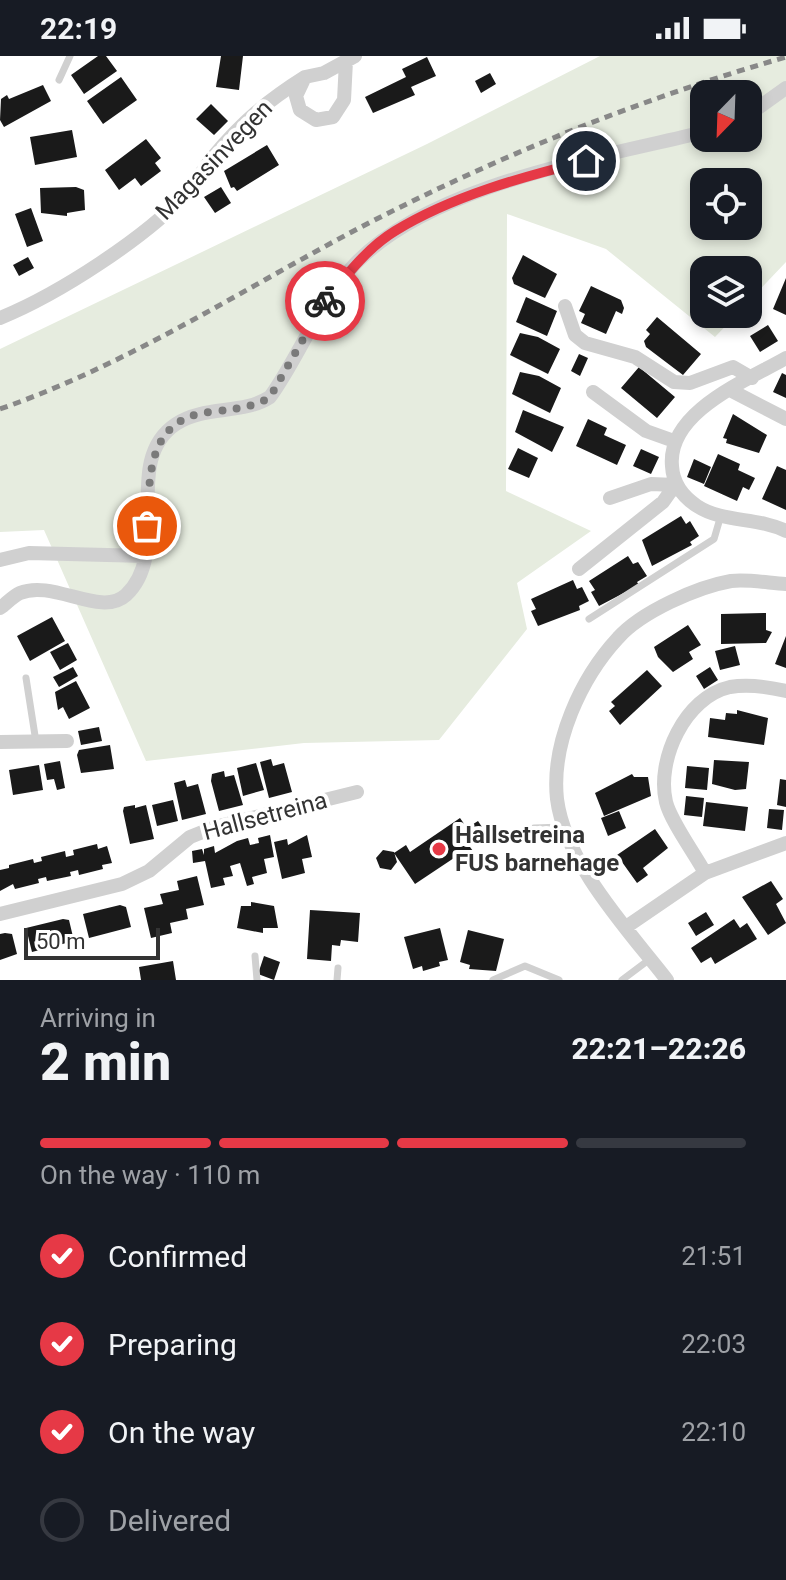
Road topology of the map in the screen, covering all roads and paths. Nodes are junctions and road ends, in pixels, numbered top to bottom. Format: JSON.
{"nodes":[{"id":1,"x":70,"y":56,"type":"edge"},
{"id":2,"x":350,"y":59,"type":"edge"},
{"id":3,"x":305,"y":77,"type":"junction"},
{"id":4,"x":59,"y":80,"type":"dead end"},
{"id":5,"x":786,"y":88,"type":"edge"},
{"id":6,"x":762,"y":105,"type":"edge"},
{"id":7,"x":690,"y":135,"type":"edge"},
{"id":8,"x":565,"y":306,"type":"dead end"},
{"id":9,"x":0,"y":318,"type":"edge"},
{"id":10,"x":786,"y":358,"type":"edge"},
{"id":11,"x":752,"y":378,"type":"junction"},
{"id":12,"x":732,"y":391,"type":"junction"},
{"id":13,"x":593,"y":392,"type":"dead end"},
{"id":14,"x":786,"y":419,"type":"edge"},
{"id":15,"x":674,"y":441,"type":"junction"},
{"id":16,"x":675,"y":485,"type":"junction"},
{"id":17,"x":610,"y":498,"type":"dead end"},
{"id":18,"x":721,"y":515,"type":"junction"},
{"id":19,"x":786,"y":531,"type":"edge"},
{"id":20,"x":146,"y":556,"type":"junction"},
{"id":21,"x":0,"y":560,"type":"edge"},
{"id":22,"x":579,"y":569,"type":"dead end"},
{"id":23,"x":786,"y":584,"type":"edge"},
{"id":24,"x":0,"y":608,"type":"edge"},
{"id":25,"x":589,"y":619,"type":"dead end"},
{"id":26,"x":26,"y":678,"type":"dead end"},
{"id":27,"x":786,"y":691,"type":"edge"},
{"id":28,"x":67,"y":741,"type":"dead end"},
{"id":29,"x":0,"y":742,"type":"edge"},
{"id":30,"x":36,"y":742,"type":"junction"},
{"id":31,"x":357,"y":792,"type":"dead end"},
{"id":32,"x":565,"y":827,"type":"junction"},
{"id":33,"x":504,"y":842,"type":"dead end"},
{"id":34,"x":786,"y":843,"type":"edge"},
{"id":35,"x":705,"y":873,"type":"junction"},
{"id":36,"x":0,"y":914,"type":"edge"},
{"id":37,"x":626,"y":927,"type":"junction"},
{"id":38,"x":255,"y":956,"type":"dead end"},
{"id":39,"x":650,"y":959,"type":"junction"},
{"id":40,"x":338,"y":968,"type":"dead end"},
{"id":41,"x":257,"y":980,"type":"edge"},
{"id":42,"x":337,"y":980,"type":"edge"},
{"id":43,"x":493,"y":980,"type":"edge"},
{"id":44,"x":559,"y":980,"type":"edge"},
{"id":45,"x":622,"y":980,"type":"edge"},
{"id":46,"x":667,"y":980,"type":"edge"}],
"edges":[{"from":1,"to":4,"type":"lane"},
{"from":2,"to":3,"type":"street","name":"Magasinvegen"},
{"from":2,"to":3,"type":"street","name":"Magasinvegen"},
{"from":3,"to":9,"type":"street","name":"Magasinvegen"},
{"from":5,"to":6,"type":"street"},
{"from":7,"to":20,"type":"street"},
{"from":8,"to":11,"type":"street"},
{"from":10,"to":11,"type":"street"},
{"from":11,"to":12,"type":"street"},
{"from":12,"to":14,"type":"street"},
{"from":12,"to":15,"type":"street"},
{"from":13,"to":15,"type":"street"},
{"from":15,"to":16,"type":"street"},
{"from":16,"to":17,"type":"street"},
{"from":16,"to":18,"type":"street"},
{"from":16,"to":22,"type":"street"},
{"from":18,"to":19,"type":"street"},
{"from":18,"to":25,"type":"lane"},
{"from":20,"to":21,"type":"street"},
{"from":20,"to":24,"type":"street"},
{"from":23,"to":32,"type":"street"},
{"from":26,"to":30,"type":"lane"},
{"from":27,"to":35,"type":"street"},
{"from":28,"to":30,"type":"street"},
{"from":29,"to":30,"type":"street"},
{"from":31,"to":36,"type":"street","name":"Hallsetreina"},
{"from":32,"to":33,"type":"lane"},
{"from":32,"to":37,"type":"street"},
{"from":34,"to":35,"type":"street"},
{"from":35,"to":37,"type":"street"},
{"from":37,"to":39,"type":"street"},
{"from":38,"to":41,"type":"lane"},
{"from":39,"to":45,"type":"lane"},
{"from":39,"to":46,"type":"street"},
{"from":40,"to":42,"type":"lane"},
{"from":43,"to":44,"type":"lane"}]}
